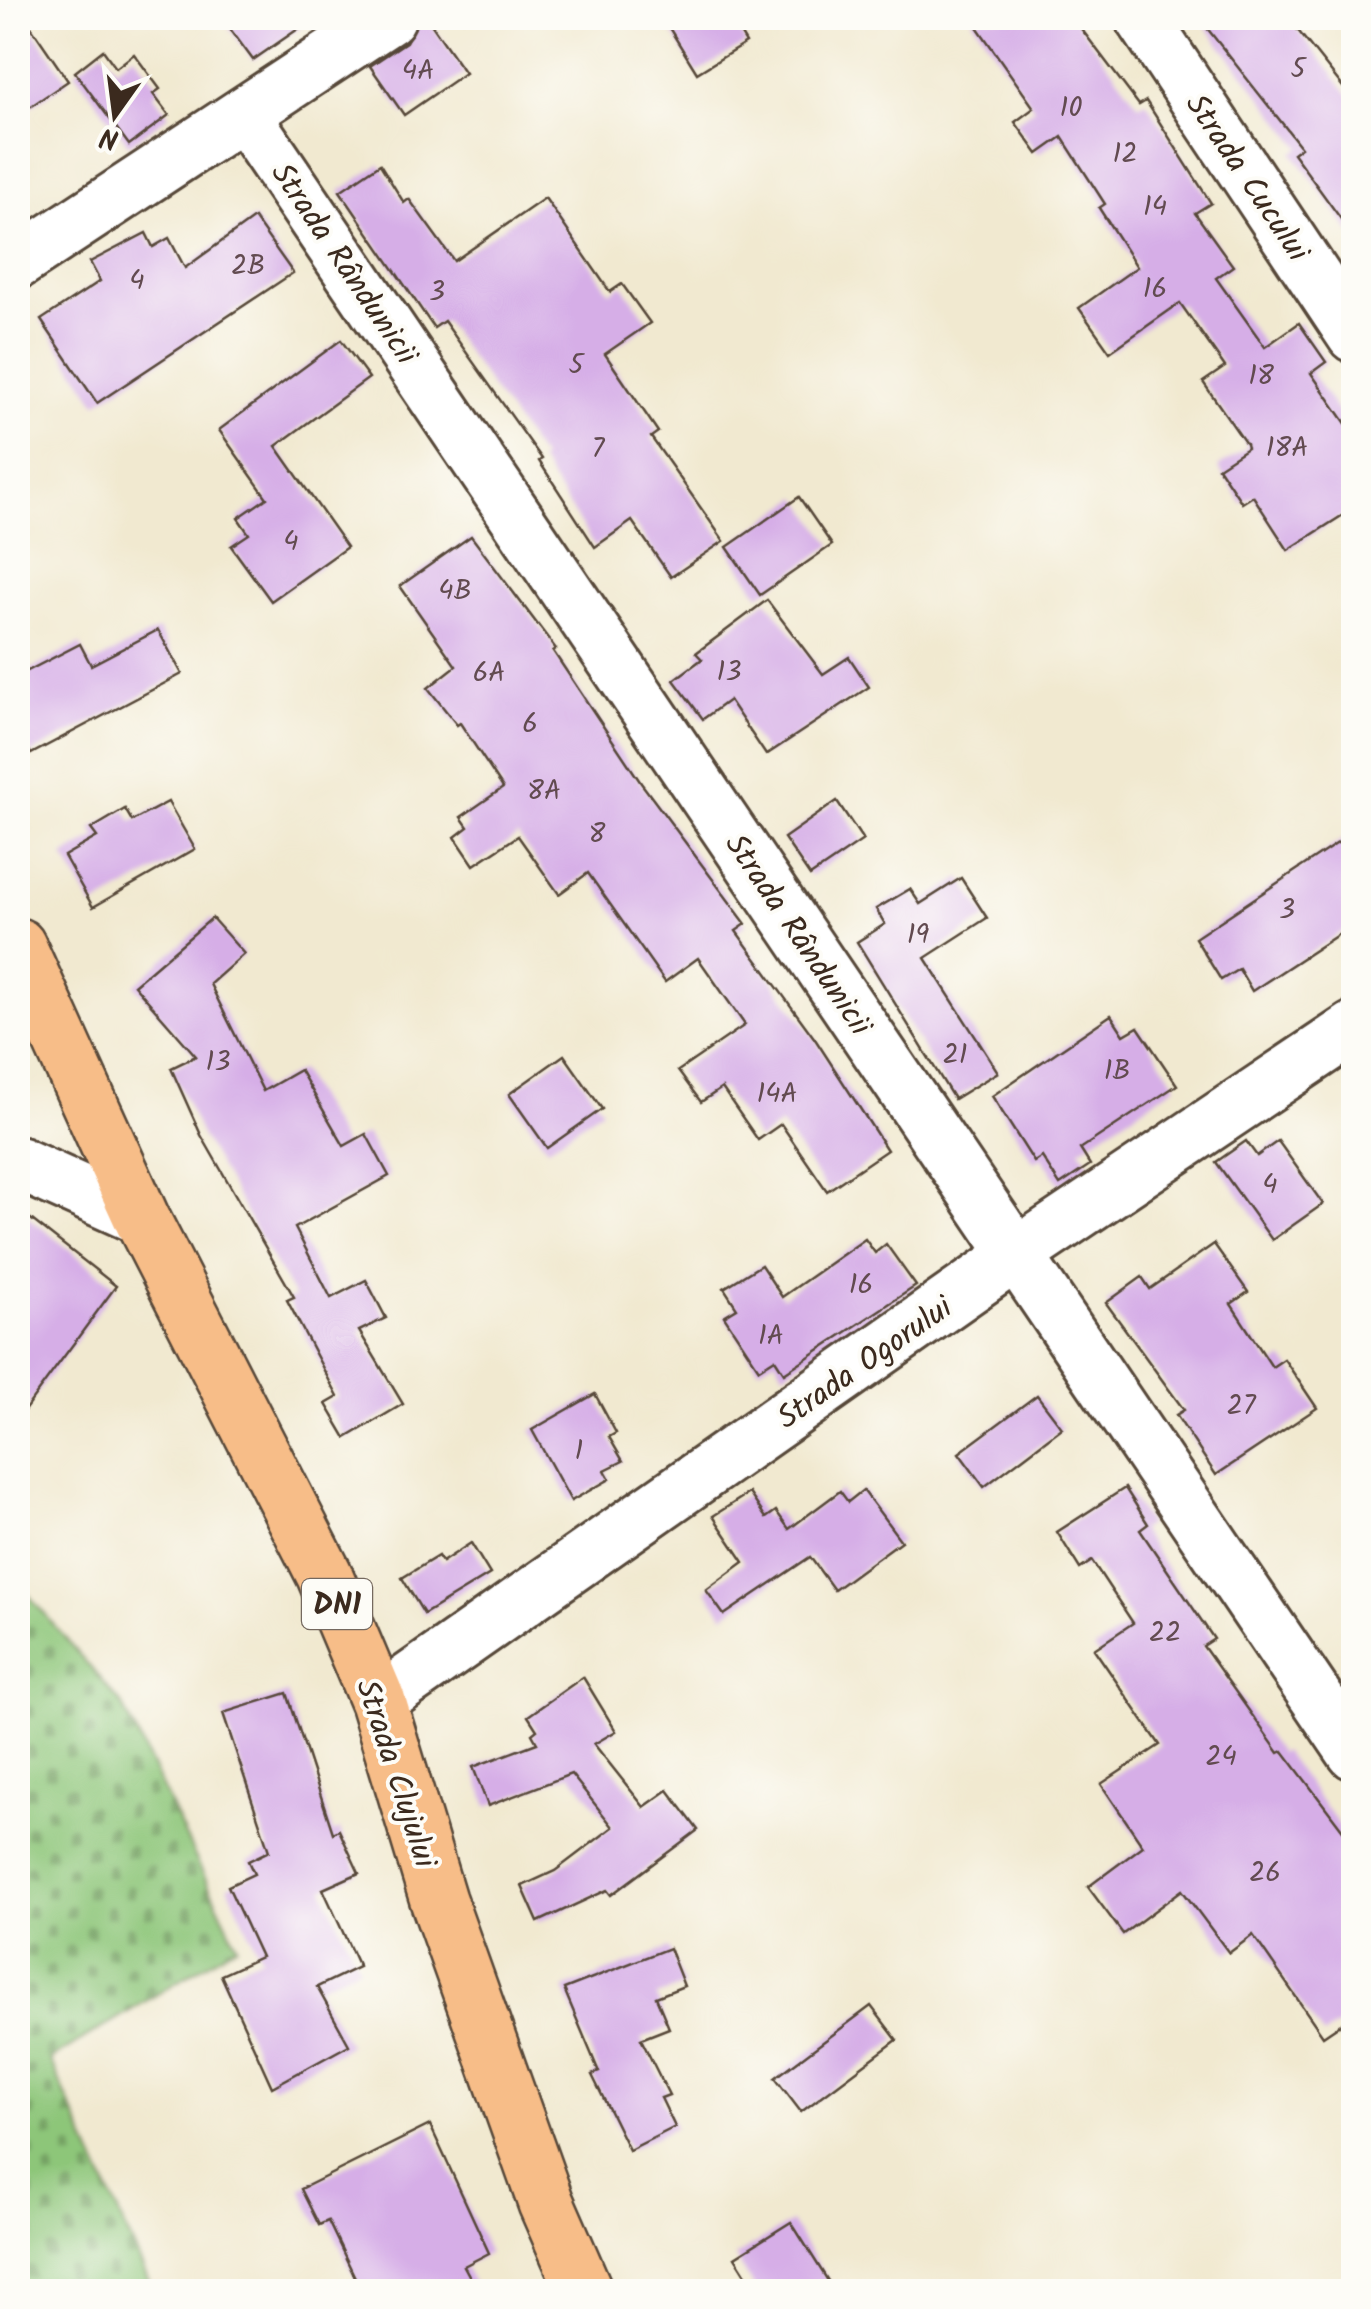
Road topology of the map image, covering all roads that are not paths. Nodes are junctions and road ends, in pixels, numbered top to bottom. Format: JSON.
{"nodes":[{"id":1,"x":389,"y":18,"type":"edge"},
{"id":2,"x":1142,"y":18,"type":"edge"},
{"id":3,"x":244,"y":115,"type":"junction"},
{"id":4,"x":18,"y":262,"type":"edge"},
{"id":5,"x":1354,"y":336,"type":"edge"},
{"id":6,"x":18,"y":946,"type":"edge"},
{"id":7,"x":1354,"y":1028,"type":"edge"},
{"id":8,"x":18,"y":1163,"type":"edge"},
{"id":9,"x":142,"y":1218,"type":"junction"},
{"id":10,"x":1016,"y":1254,"type":"junction"},
{"id":11,"x":378,"y":1702,"type":"junction"},
{"id":12,"x":1354,"y":1753,"type":"edge"},
{"id":13,"x":584,"y":2292,"type":"edge"}],
"edges":[{"from":1,"to":3,"type":"street"},
{"from":2,"to":5,"type":"street","name":"Strada Cucului"},
{"from":3,"to":4,"type":"street"},
{"from":3,"to":10,"type":"street","name":"Strada Rândunicii"},
{"from":6,"to":9,"type":"main road","name":"Strada Clujului","number":"DN1"},
{"from":7,"to":10,"type":"street","name":"Strada Ogorului"},
{"from":8,"to":9,"type":"street"},
{"from":9,"to":11,"type":"main road","name":"Strada Clujului","number":"DN1"},
{"from":10,"to":11,"type":"street","name":"Strada Ogorului"},
{"from":10,"to":12,"type":"street","name":"Strada Rândunicii"},
{"from":11,"to":13,"type":"main road","name":"Strada Clujului","number":"DN1"}]}
